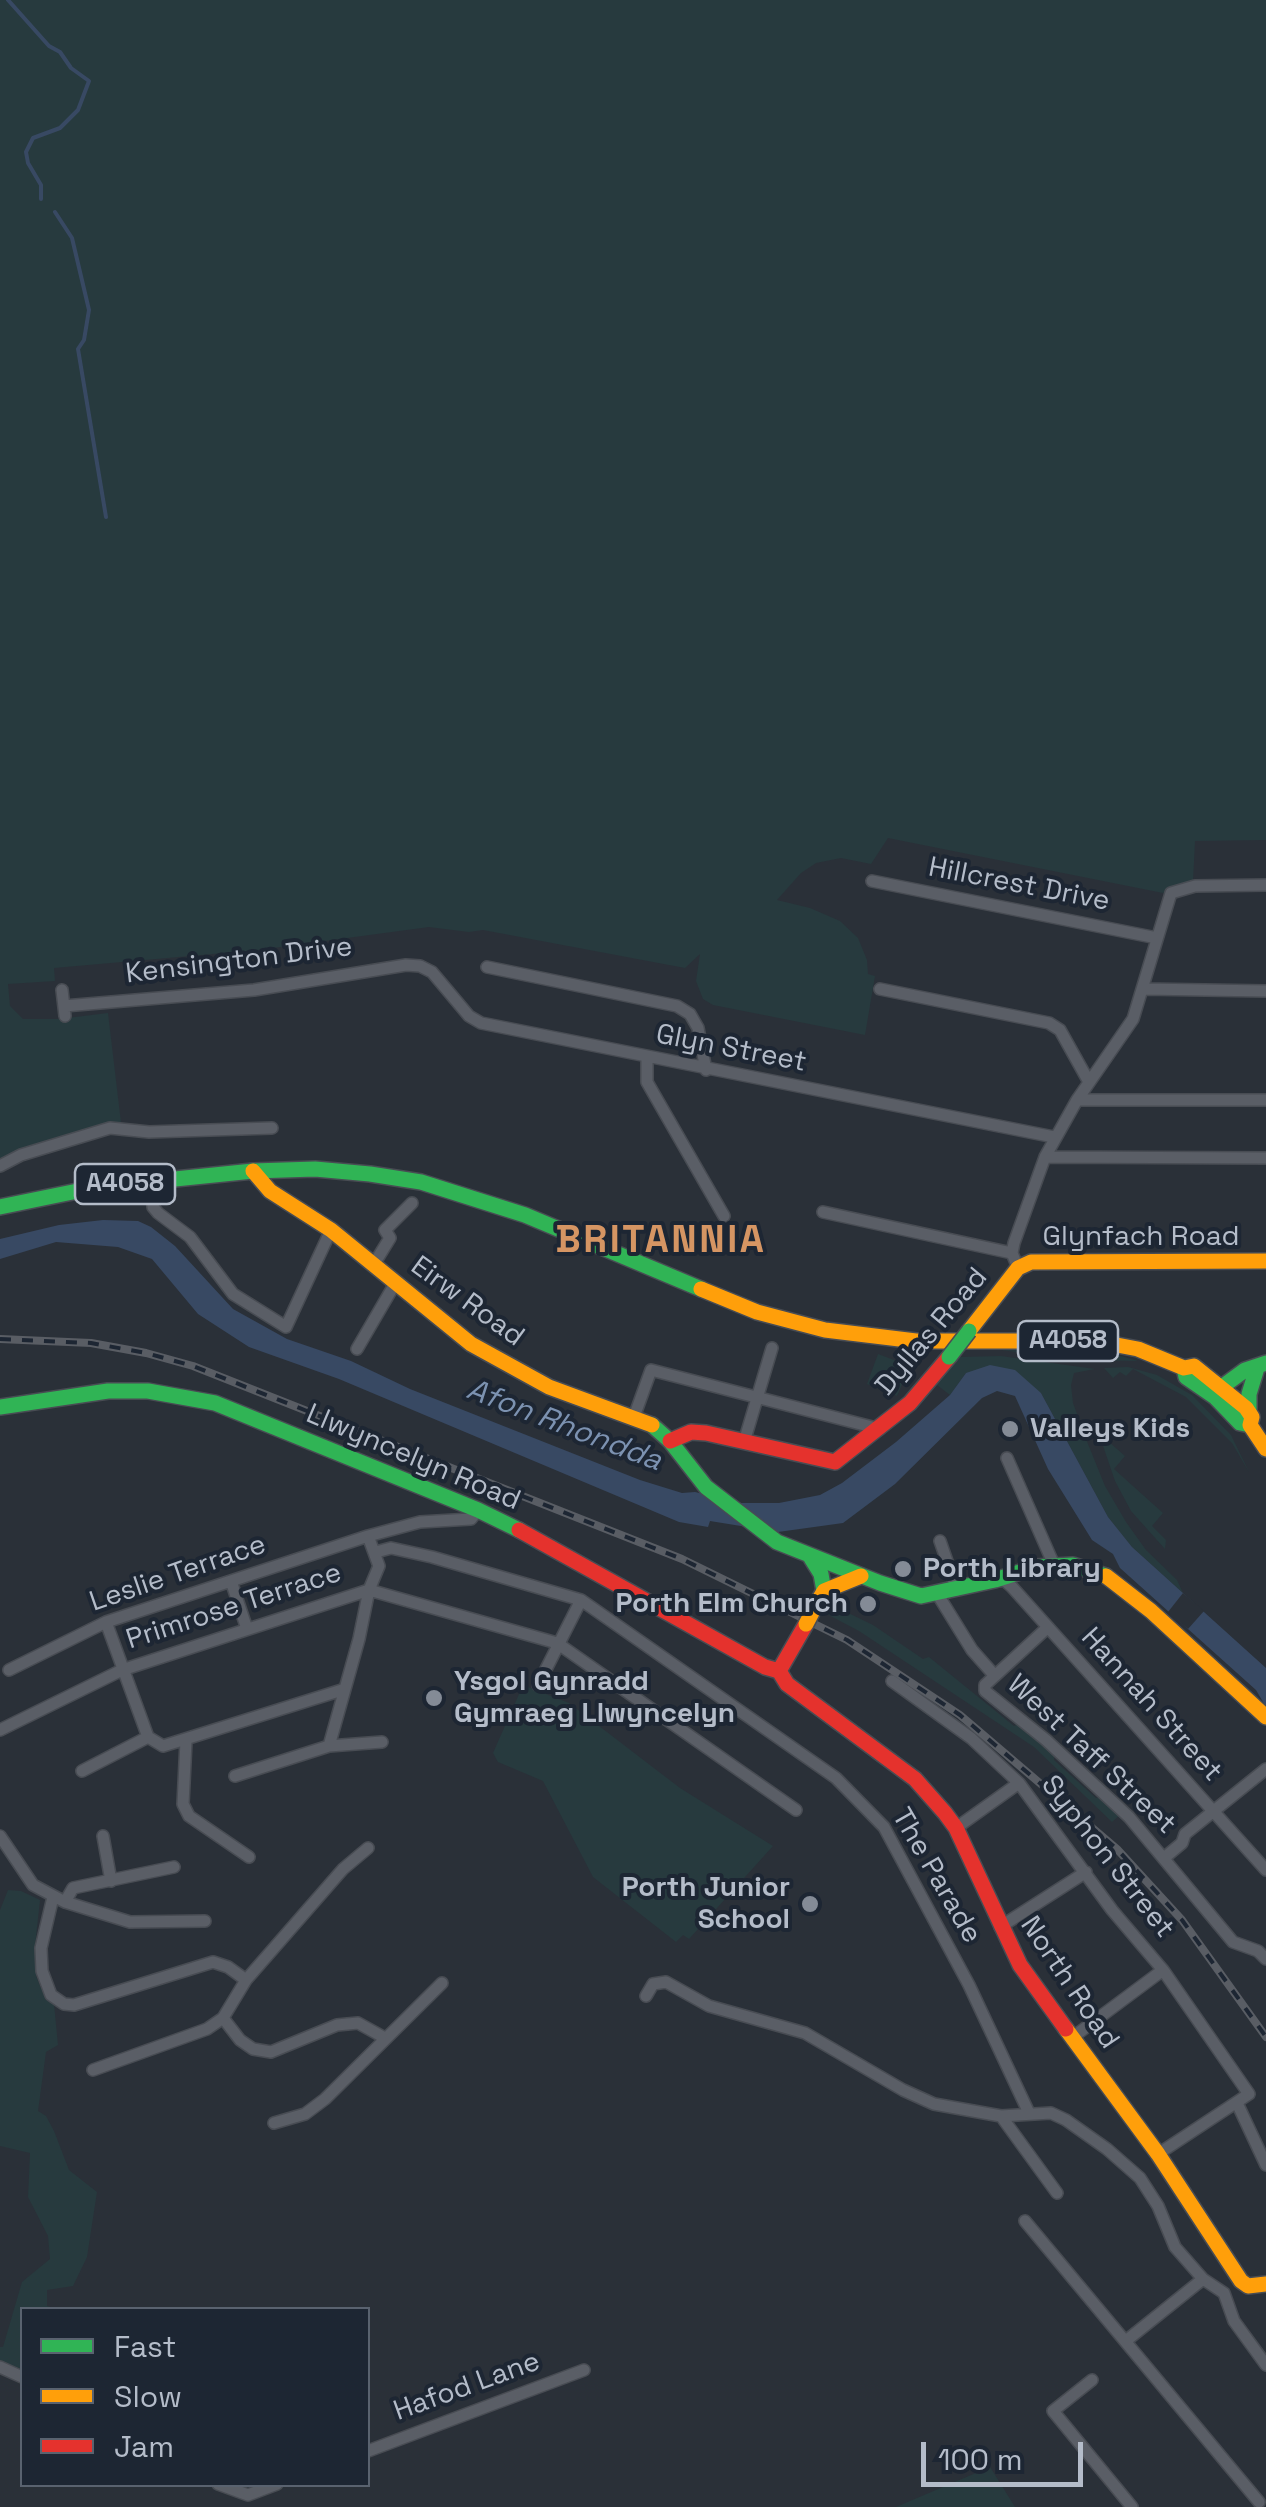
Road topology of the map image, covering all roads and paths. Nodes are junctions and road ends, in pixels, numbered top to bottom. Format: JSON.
{"nodes":[{"id":1,"x":872,"y":882,"type":"dead end"},
{"id":2,"x":1266,"y":886,"type":"edge"},
{"id":3,"x":1157,"y":938,"type":"junction"},
{"id":4,"x":420,"y":966,"type":"joint"},
{"id":5,"x":487,"y":967,"type":"dead end"},
{"id":6,"x":880,"y":988,"type":"dead end"},
{"id":7,"x":1144,"y":989,"type":"junction"},
{"id":8,"x":62,"y":990,"type":"dead end"},
{"id":9,"x":1266,"y":991,"type":"edge"},
{"id":10,"x":647,"y":1058,"type":"junction"},
{"id":11,"x":706,"y":1070,"type":"junction"},
{"id":12,"x":1088,"y":1082,"type":"junction"},
{"id":13,"x":1077,"y":1100,"type":"junction"},
{"id":14,"x":1266,"y":1100,"type":"edge"},
{"id":15,"x":272,"y":1128,"type":"dead end"},
{"id":16,"x":1054,"y":1137,"type":"junction"},
{"id":17,"x":1045,"y":1157,"type":"junction"},
{"id":18,"x":1266,"y":1158,"type":"edge"},
{"id":19,"x":0,"y":1166,"type":"edge"},
{"id":20,"x":252,"y":1171,"type":"junction"},
{"id":21,"x":152,"y":1181,"type":"junction"},
{"id":22,"x":412,"y":1204,"type":"dead end"},
{"id":23,"x":0,"y":1207,"type":"edge"},
{"id":24,"x":822,"y":1212,"type":"dead end"},
{"id":25,"x":724,"y":1216,"type":"dead end"},
{"id":26,"x":331,"y":1230,"type":"junction"},
{"id":27,"x":1015,"y":1261,"type":"junction"},
{"id":28,"x":1266,"y":1261,"type":"edge"},
{"id":29,"x":374,"y":1264,"type":"junction"},
{"id":30,"x":396,"y":1282,"type":"junction"},
{"id":31,"x":772,"y":1348,"type":"dead end"},
{"id":32,"x":358,"y":1349,"type":"dead end"},
{"id":33,"x":1260,"y":1369,"type":"edge"},
{"id":34,"x":1220,"y":1393,"type":"junction"},
{"id":35,"x":757,"y":1396,"type":"junction"},
{"id":36,"x":0,"y":1407,"type":"edge"},
{"id":37,"x":634,"y":1417,"type":"junction"},
{"id":38,"x":1250,"y":1419,"type":"junction"},
{"id":39,"x":880,"y":1429,"type":"junction"},
{"id":40,"x":670,"y":1441,"type":"junction"},
{"id":41,"x":744,"y":1442,"type":"junction"},
{"id":42,"x":1266,"y":1448,"type":"edge"},
{"id":43,"x":1007,"y":1458,"type":"dead end"},
{"id":44,"x":478,"y":1510,"type":"junction"},
{"id":45,"x":368,"y":1536,"type":"junction"},
{"id":46,"x":940,"y":1541,"type":"dead end"},
{"id":47,"x":376,"y":1552,"type":"junction"},
{"id":48,"x":811,"y":1558,"type":"junction"},
{"id":49,"x":1054,"y":1564,"type":"junction"},
{"id":50,"x":861,"y":1576,"type":"junction"},
{"id":51,"x":995,"y":1580,"type":"junction"},
{"id":52,"x":232,"y":1581,"type":"junction"},
{"id":53,"x":368,"y":1590,"type":"junction"},
{"id":54,"x":957,"y":1590,"type":"junction"},
{"id":55,"x":938,"y":1594,"type":"junction"},
{"id":56,"x":821,"y":1596,"type":"junction"},
{"id":57,"x":582,"y":1600,"type":"junction"},
{"id":58,"x":106,"y":1622,"type":"junction"},
{"id":59,"x":1048,"y":1628,"type":"junction"},
{"id":60,"x":247,"y":1629,"type":"junction"},
{"id":61,"x":557,"y":1643,"type":"junction"},
{"id":62,"x":10,"y":1670,"type":"dead end"},
{"id":63,"x":122,"y":1670,"type":"junction"},
{"id":64,"x":780,"y":1671,"type":"junction"},
{"id":65,"x":995,"y":1676,"type":"junction"},
{"id":66,"x":892,"y":1682,"type":"dead end"},
{"id":67,"x":538,"y":1685,"type":"dead end"},
{"id":68,"x":342,"y":1690,"type":"junction"},
{"id":69,"x":1266,"y":1717,"type":"edge"},
{"id":70,"x":0,"y":1730,"type":"edge"},
{"id":71,"x":148,"y":1737,"type":"junction"},
{"id":72,"x":186,"y":1741,"type":"junction"},
{"id":73,"x":382,"y":1742,"type":"dead end"},
{"id":74,"x":329,"y":1746,"type":"junction"},
{"id":75,"x":1266,"y":1769,"type":"edge"},
{"id":76,"x":82,"y":1771,"type":"dead end"},
{"id":77,"x":235,"y":1776,"type":"dead end"},
{"id":78,"x":1019,"y":1783,"type":"junction"},
{"id":79,"x":796,"y":1810,"type":"dead end"},
{"id":80,"x":1213,"y":1811,"type":"junction"},
{"id":81,"x":956,"y":1828,"type":"junction"},
{"id":82,"x":0,"y":1836,"type":"edge"},
{"id":83,"x":102,"y":1836,"type":"dead end"},
{"id":84,"x":368,"y":1848,"type":"dead end"},
{"id":85,"x":249,"y":1857,"type":"dead end"},
{"id":86,"x":1164,"y":1858,"type":"junction"},
{"id":87,"x":174,"y":1867,"type":"dead end"},
{"id":88,"x":1266,"y":1870,"type":"edge"},
{"id":89,"x":1086,"y":1872,"type":"junction"},
{"id":90,"x":111,"y":1880,"type":"junction"},
{"id":91,"x":59,"y":1899,"type":"junction"},
{"id":92,"x":205,"y":1921,"type":"dead end"},
{"id":93,"x":1000,"y":1926,"type":"junction"},
{"id":94,"x":1266,"y":1959,"type":"edge"},
{"id":95,"x":1163,"y":1970,"type":"junction"},
{"id":96,"x":246,"y":1980,"type":"junction"},
{"id":97,"x":442,"y":1983,"type":"dead end"},
{"id":98,"x":646,"y":1996,"type":"dead end"},
{"id":99,"x":223,"y":2018,"type":"junction"},
{"id":100,"x":1073,"y":2037,"type":"junction"},
{"id":101,"x":385,"y":2038,"type":"junction"},
{"id":102,"x":93,"y":2070,"type":"dead end"},
{"id":103,"x":1237,"y":2103,"type":"junction"},
{"id":104,"x":1028,"y":2113,"type":"junction"},
{"id":105,"x":1001,"y":2116,"type":"junction"},
{"id":106,"x":274,"y":2124,"type":"dead end"},
{"id":107,"x":1158,"y":2154,"type":"junction"},
{"id":108,"x":1266,"y":2165,"type":"edge"},
{"id":109,"x":1058,"y":2192,"type":"dead end"},
{"id":110,"x":1026,"y":2221,"type":"dead end"},
{"id":111,"x":1204,"y":2279,"type":"junction"},
{"id":112,"x":1266,"y":2284,"type":"edge"},
{"id":113,"x":1248,"y":2286,"type":"junction"},
{"id":114,"x":1224,"y":2293,"type":"junction"},
{"id":115,"x":1127,"y":2340,"type":"junction"},
{"id":116,"x":1266,"y":2364,"type":"edge"},
{"id":117,"x":584,"y":2370,"type":"dead end"},
{"id":118,"x":1092,"y":2380,"type":"dead end"},
{"id":119,"x":370,"y":2450,"type":"edge"},
{"id":120,"x":226,"y":2487,"type":"edge"},
{"id":121,"x":269,"y":2487,"type":"edge"},
{"id":122,"x":1257,"y":2504,"type":"edge"},
{"id":123,"x":1132,"y":2507,"type":"edge"}],
"edges":[{"from":1,"to":3,"type":"street","name":"Hillcrest Drive"},
{"from":2,"to":3,"type":"street"},
{"from":3,"to":7,"type":"street"},
{"from":4,"to":8,"type":"street","name":"Kensington Drive"},
{"from":4,"to":10,"type":"street","name":"Glyn Street"},
{"from":5,"to":11,"type":"street"},
{"from":6,"to":12,"type":"street"},
{"from":7,"to":9,"type":"street"},
{"from":7,"to":12,"type":"street"},
{"from":10,"to":11,"type":"street","name":"Glyn Street"},
{"from":10,"to":25,"type":"street"},
{"from":11,"to":16,"type":"street","name":"Glyn Street"},
{"from":12,"to":13,"type":"street"},
{"from":13,"to":14,"type":"street"},
{"from":13,"to":16,"type":"street"},
{"from":15,"to":19,"type":"street"},
{"from":16,"to":17,"type":"street"},
{"from":17,"to":18,"type":"street"},
{"from":17,"to":27,"type":"street"},
{"from":20,"to":21,"type":"main road","number":"A4058"},
{"from":20,"to":26,"type":"main road","name":"Eirw Road"},
{"from":20,"to":34,"type":"main road","number":"A4058"},
{"from":21,"to":23,"type":"main road","number":"A4058"},
{"from":21,"to":26,"type":"street"},
{"from":22,"to":29,"type":"street"},
{"from":24,"to":27,"type":"street"},
{"from":26,"to":29,"type":"main road","name":"Eirw Road"},
{"from":27,"to":28,"type":"main road","name":"Glynfach Road"},
{"from":27,"to":39,"type":"main road","name":"Dyllas Road","bridge":true},
{"from":29,"to":30,"type":"main road","name":"Eirw Road"},
{"from":30,"to":32,"type":"street"},
{"from":30,"to":37,"type":"main road","name":"Eirw Road"},
{"from":31,"to":35,"type":"street"},
{"from":33,"to":34,"type":"main road"},
{"from":33,"to":38,"type":"main road"},
{"from":34,"to":38,"type":"main road","number":"A4058"},
{"from":35,"to":37,"type":"street"},
{"from":35,"to":39,"type":"street"},
{"from":35,"to":41,"type":"street"},
{"from":36,"to":44,"type":"main road","name":"Llwyncelyn Road"},
{"from":37,"to":40,"type":"main road","name":"Eirw Road"},
{"from":38,"to":42,"type":"main road","number":"A4058"},
{"from":39,"to":41,"type":"main road","name":"Dyllas Road"},
{"from":40,"to":41,"type":"main road"},
{"from":40,"to":48,"type":"main road","name":"Eirw Road"},
{"from":43,"to":49,"type":"street"},
{"from":44,"to":45,"type":"street","name":"Leslie Terrace"},
{"from":44,"to":64,"type":"main road","name":"Llwyncelyn Road"},
{"from":45,"to":47,"type":"street"},
{"from":45,"to":52,"type":"street","name":"Leslie Terrace"},
{"from":46,"to":54,"type":"street"},
{"from":47,"to":53,"type":"street"},
{"from":47,"to":57,"type":"street"},
{"from":48,"to":50,"type":"main road","name":"Eirw Road"},
{"from":48,"to":56,"type":"main road"},
{"from":49,"to":51,"type":"main road"},
{"from":49,"to":69,"type":"main road"},
{"from":50,"to":55,"type":"main road","name":"Eirw Road"},
{"from":50,"to":56,"type":"main road"},
{"from":51,"to":54,"type":"main road"},
{"from":51,"to":59,"type":"street","name":"Hannah Street"},
{"from":52,"to":58,"type":"street","name":"Leslie Terrace"},
{"from":52,"to":60,"type":"street"},
{"from":53,"to":60,"type":"street","name":"Primrose Terrace"},
{"from":53,"to":61,"type":"street","name":"Primrose Terrace"},
{"from":53,"to":68,"type":"street"},
{"from":54,"to":55,"type":"main road"},
{"from":55,"to":65,"type":"street"},
{"from":56,"to":64,"type":"main road","bridge":true},
{"from":57,"to":61,"type":"street"},
{"from":57,"to":104,"type":"street","name":"The Parade"},
{"from":58,"to":62,"type":"street","name":"Leslie Terrace"},
{"from":58,"to":63,"type":"street"},
{"from":59,"to":65,"type":"street","name":"West Taff Street"},
{"from":59,"to":80,"type":"street","name":"Hannah Street"},
{"from":60,"to":63,"type":"street","name":"Primrose Terrace"},
{"from":61,"to":67,"type":"street"},
{"from":61,"to":79,"type":"street","name":"Primrose Terrace"},
{"from":63,"to":70,"type":"street","name":"Primrose Terrace"},
{"from":63,"to":71,"type":"street"},
{"from":64,"to":81,"type":"main road","name":"North Road"},
{"from":65,"to":86,"type":"street","name":"West Taff Street"},
{"from":66,"to":78,"type":"street","name":"Syphon Street"},
{"from":68,"to":72,"type":"street"},
{"from":68,"to":74,"type":"street"},
{"from":71,"to":72,"type":"street"},
{"from":71,"to":76,"type":"street"},
{"from":72,"to":85,"type":"street"},
{"from":73,"to":74,"type":"street"},
{"from":74,"to":77,"type":"street"},
{"from":75,"to":80,"type":"street"},
{"from":78,"to":81,"type":"street"},
{"from":78,"to":89,"type":"street","name":"Syphon Street"},
{"from":80,"to":86,"type":"street"},
{"from":80,"to":88,"type":"street","name":"Hannah Street"},
{"from":81,"to":93,"type":"main road","name":"North Road"},
{"from":82,"to":91,"type":"street"},
{"from":83,"to":90,"type":"street"},
{"from":84,"to":96,"type":"street"},
{"from":86,"to":94,"type":"street","name":"West Taff Street"},
{"from":87,"to":90,"type":"street"},
{"from":89,"to":93,"type":"street"},
{"from":89,"to":95,"type":"street","name":"Syphon Street"},
{"from":90,"to":91,"type":"street"},
{"from":91,"to":92,"type":"street"},
{"from":91,"to":96,"type":"street"},
{"from":93,"to":100,"type":"main road","name":"North Road"},
{"from":95,"to":100,"type":"street"},
{"from":95,"to":103,"type":"street","name":"Syphon Street"},
{"from":96,"to":99,"type":"street"},
{"from":97,"to":101,"type":"street"},
{"from":98,"to":105,"type":"street"},
{"from":99,"to":101,"type":"street"},
{"from":99,"to":102,"type":"street"},
{"from":100,"to":107,"type":"main road","name":"North Road"},
{"from":101,"to":106,"type":"street"},
{"from":103,"to":107,"type":"street"},
{"from":103,"to":108,"type":"street"},
{"from":104,"to":105,"type":"street"},
{"from":104,"to":111,"type":"street"},
{"from":105,"to":109,"type":"street"},
{"from":107,"to":113,"type":"main road","name":"North Road"},
{"from":110,"to":115,"type":"street"},
{"from":111,"to":114,"type":"street"},
{"from":111,"to":115,"type":"street"},
{"from":112,"to":113,"type":"main road"},
{"from":113,"to":114,"type":"street"},
{"from":114,"to":116,"type":"street"},
{"from":115,"to":122,"type":"street"},
{"from":117,"to":119,"type":"street","name":"Hafod Lane"},
{"from":118,"to":123,"type":"street"},
{"from":120,"to":121,"type":"street"}]}
